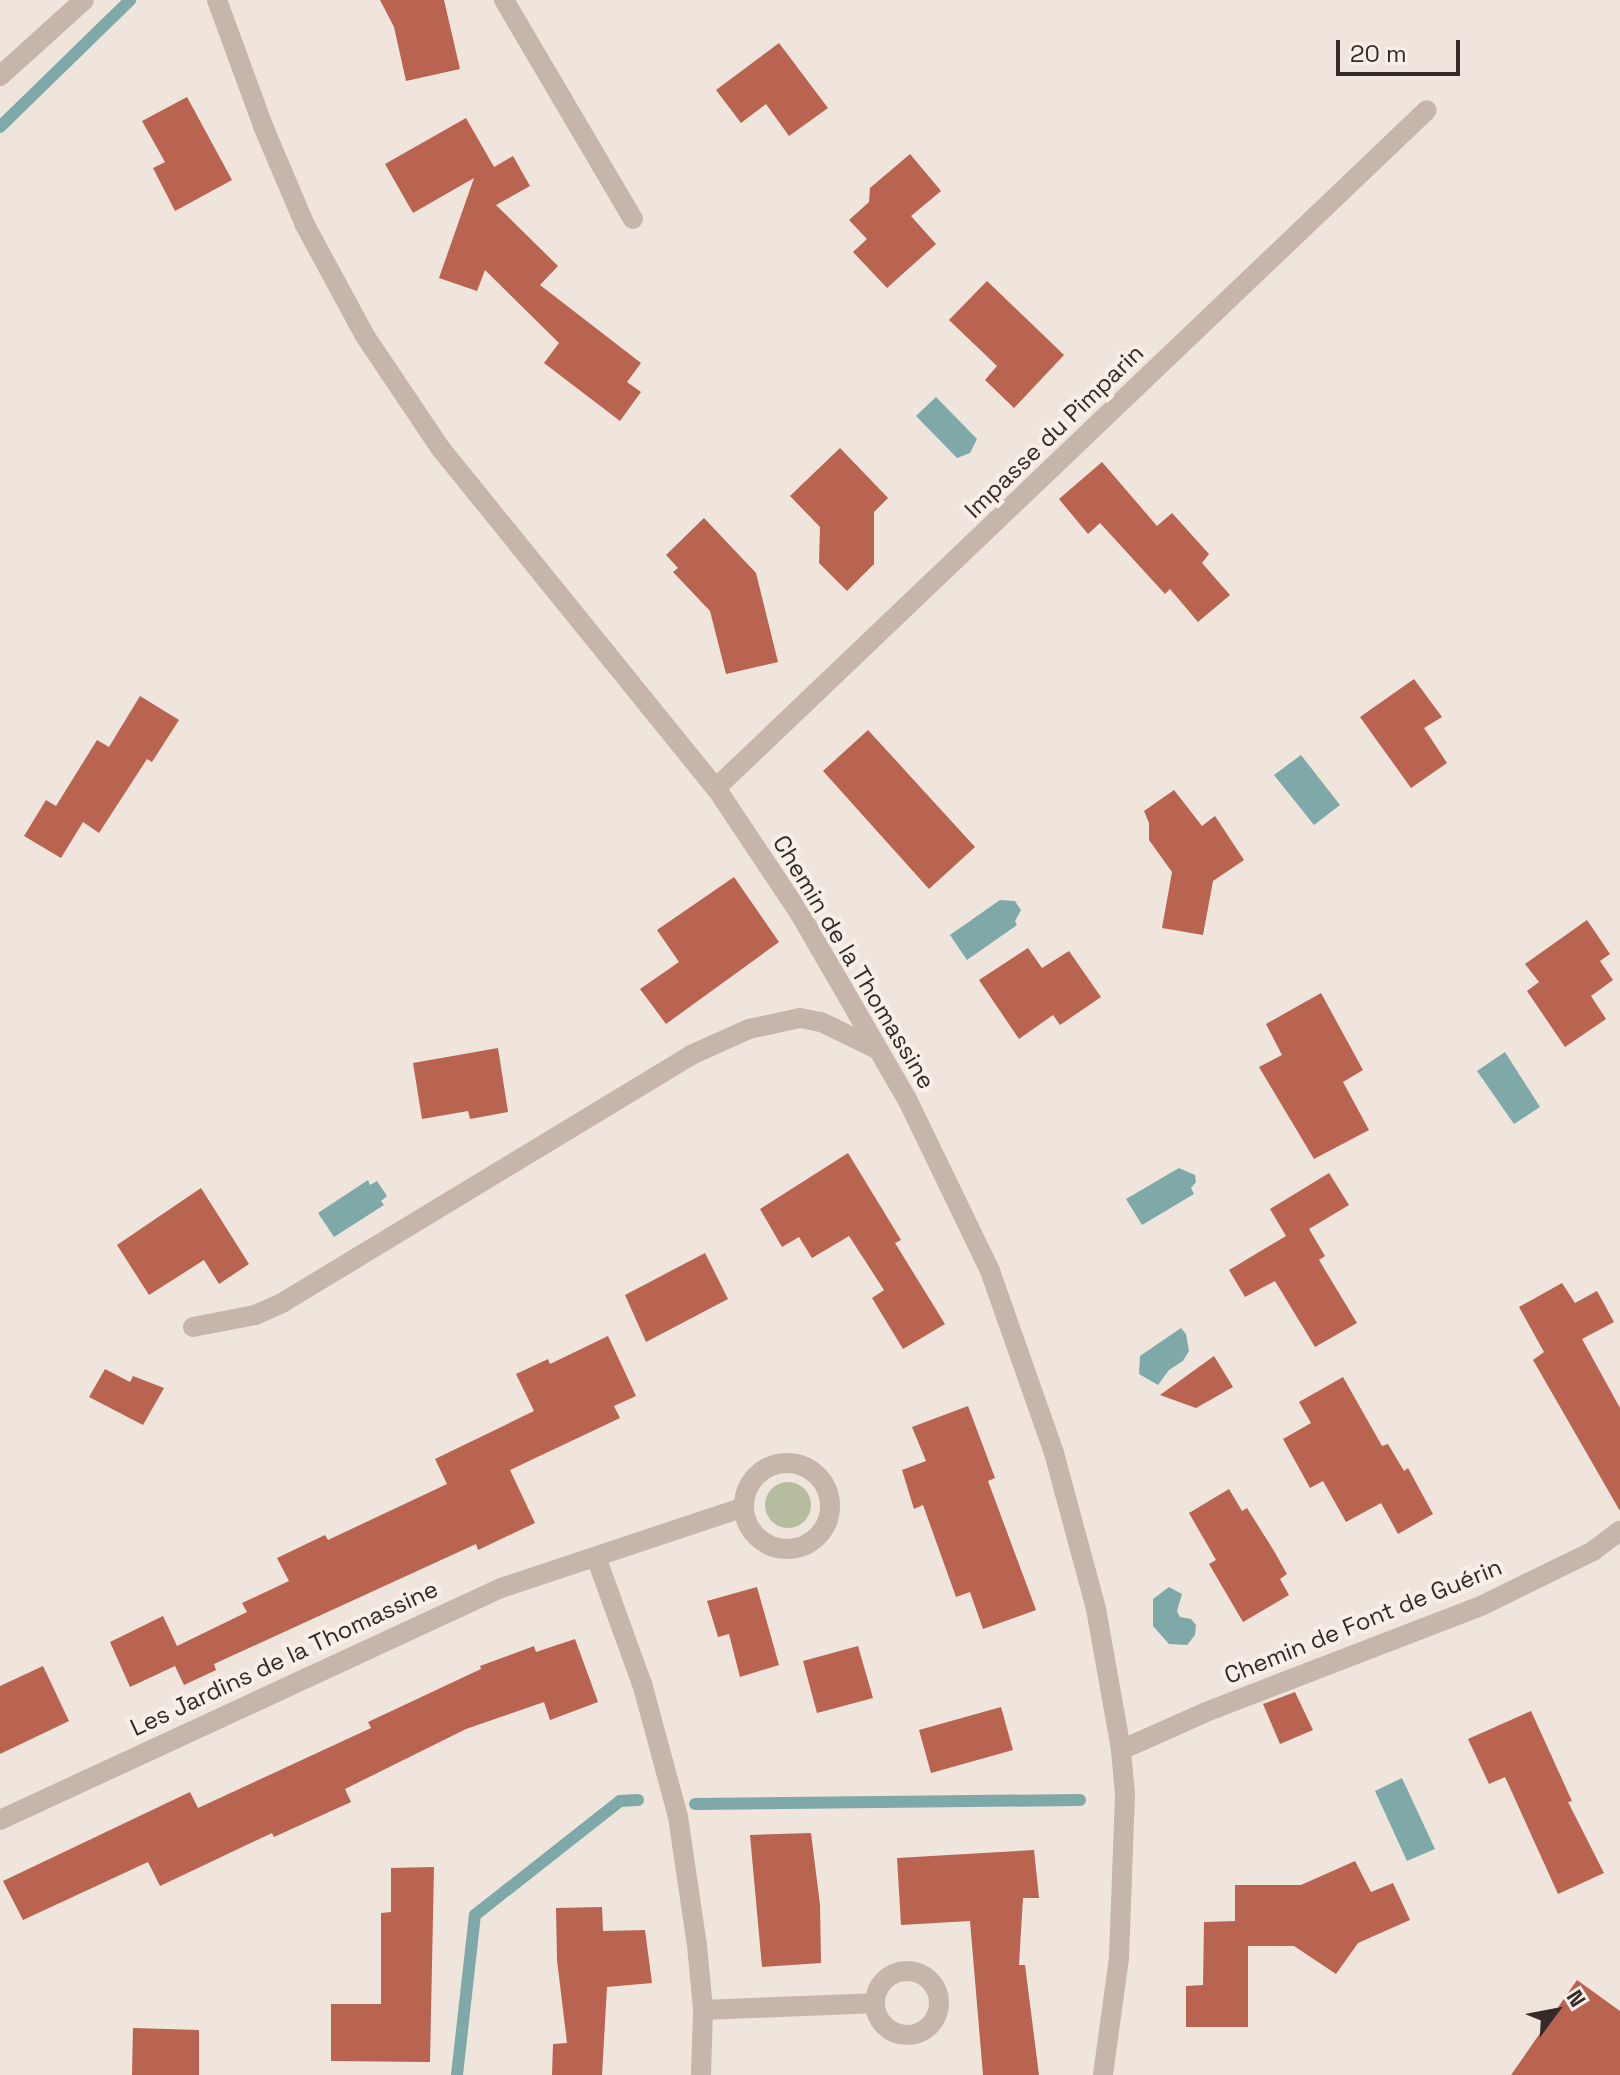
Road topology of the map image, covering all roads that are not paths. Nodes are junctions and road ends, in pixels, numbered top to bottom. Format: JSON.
{"nodes":[{"id":1,"x":84,"y":0,"type":"edge"},
{"id":2,"x":217,"y":0,"type":"edge"},
{"id":3,"x":504,"y":0,"type":"edge"},
{"id":4,"x":0,"y":76,"type":"edge"},
{"id":5,"x":1427,"y":110,"type":"dead end"},
{"id":6,"x":633,"y":219,"type":"dead end"},
{"id":7,"x":716,"y":788,"type":"junction"},
{"id":8,"x":877,"y":1049,"type":"junction"},
{"id":9,"x":193,"y":1327,"type":"dead end"},
{"id":10,"x":744,"y":1507,"type":"junction"},
{"id":11,"x":1620,"y":1531,"type":"edge"},
{"id":12,"x":596,"y":1557,"type":"junction"},
{"id":13,"x":1121,"y":1750,"type":"junction"},
{"id":14,"x":0,"y":1820,"type":"edge"},
{"id":15,"x":874,"y":2003,"type":"dead end"},
{"id":16,"x":703,"y":2010,"type":"junction"},
{"id":17,"x":701,"y":2075,"type":"edge"},
{"id":18,"x":1103,"y":2075,"type":"edge"}],
"edges":[{"from":1,"to":4,"type":"street"},
{"from":2,"to":7,"type":"street","name":"Chemin de la Thomassine"},
{"from":3,"to":6,"type":"street"},
{"from":5,"to":7,"type":"street","name":"Impasse du Pimparin"},
{"from":7,"to":8,"type":"street","name":"Chemin de la Thomassine"},
{"from":8,"to":9,"type":"street"},
{"from":8,"to":13,"type":"street","name":"Chemin de la Thomassine"},
{"from":10,"to":10,"type":"street"},
{"from":10,"to":12,"type":"street","name":"Les Jardins de la Thomassine"},
{"from":11,"to":13,"type":"street","name":"Chemin de Font de Guérin"},
{"from":12,"to":14,"type":"street","name":"Les Jardins de la Thomassine"},
{"from":12,"to":16,"type":"street"},
{"from":13,"to":18,"type":"street","name":"Chemin de la Thomassine"},
{"from":15,"to":16,"type":"street"},
{"from":16,"to":17,"type":"street"}]}
